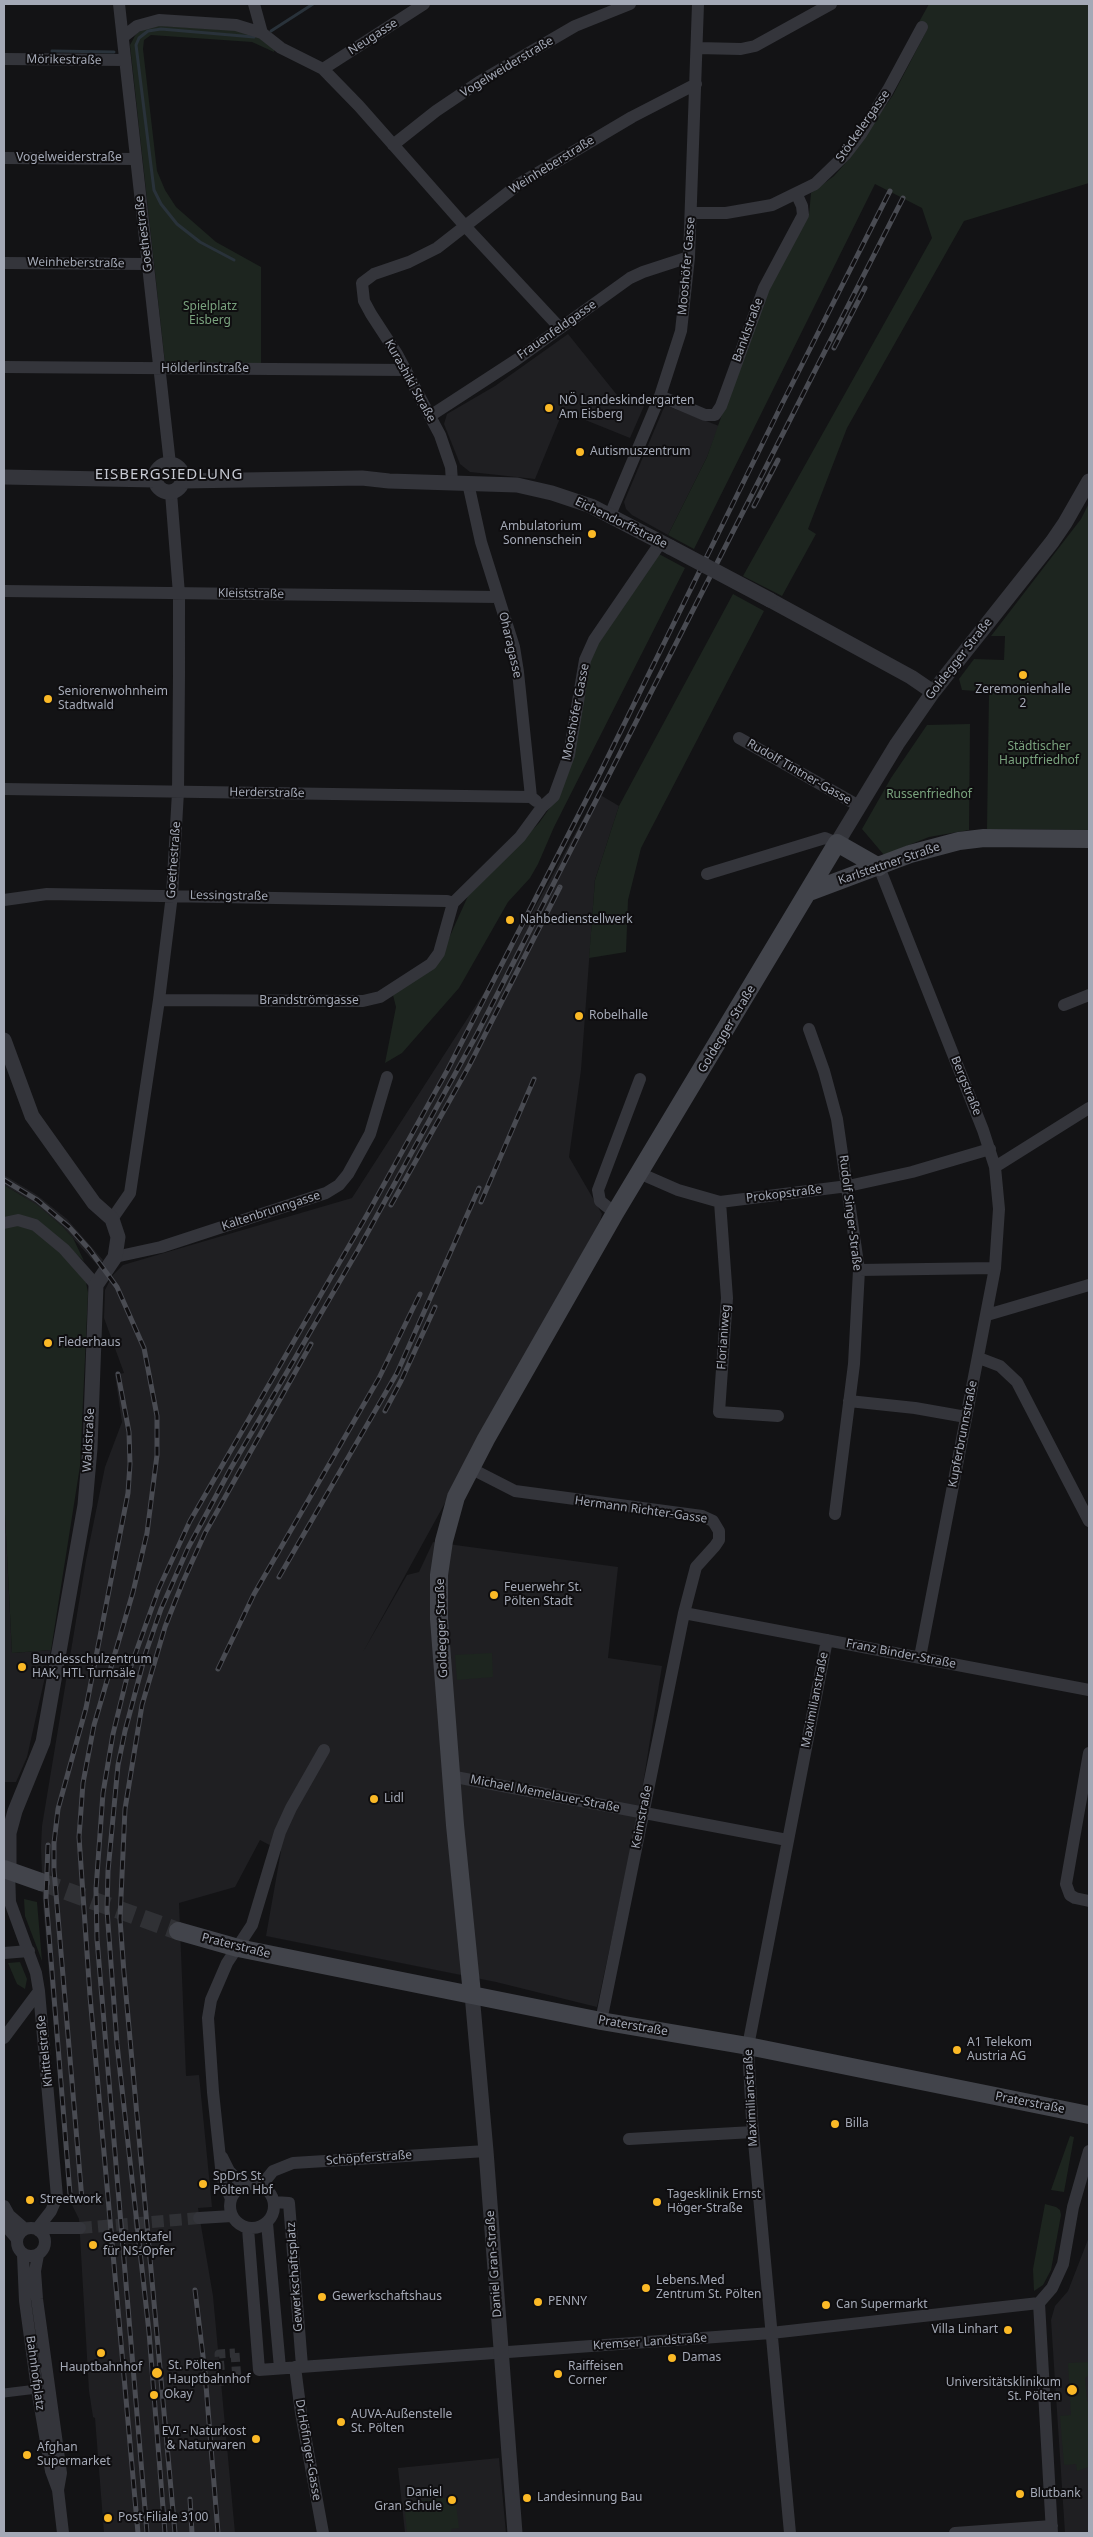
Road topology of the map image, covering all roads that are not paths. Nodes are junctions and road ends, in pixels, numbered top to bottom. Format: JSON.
{"nodes":[{"id":1,"x":119,"y":4,"type":"edge"},
{"id":2,"x":254,"y":4,"type":"edge"},
{"id":3,"x":424,"y":4,"type":"edge"},
{"id":4,"x":630,"y":4,"type":"edge"},
{"id":5,"x":698,"y":4,"type":"edge"},
{"id":6,"x":831,"y":4,"type":"edge"},
{"id":7,"x":922,"y":27,"type":"dead end"},
{"id":8,"x":262,"y":32,"type":"junction"},
{"id":9,"x":122,"y":37,"type":"junction"},
{"id":10,"x":697,"y":48,"type":"junction"},
{"id":11,"x":4,"y":59,"type":"edge"},
{"id":12,"x":125,"y":60,"type":"junction"},
{"id":13,"x":323,"y":69,"type":"junction"},
{"id":14,"x":696,"y":84,"type":"junction"},
{"id":15,"x":393,"y":145,"type":"junction"},
{"id":16,"x":4,"y":158,"type":"edge"},
{"id":17,"x":135,"y":159,"type":"junction"},
{"id":18,"x":797,"y":195,"type":"junction"},
{"id":19,"x":691,"y":213,"type":"junction"},
{"id":20,"x":465,"y":226,"type":"junction"},
{"id":21,"x":689,"y":257,"type":"junction"},
{"id":22,"x":4,"y":263,"type":"edge"},
{"id":23,"x":148,"y":264,"type":"junction"},
{"id":24,"x":362,"y":284,"type":"joint"},
{"id":25,"x":560,"y":328,"type":"junction"},
{"id":26,"x":4,"y":367,"type":"edge"},
{"id":27,"x":159,"y":368,"type":"junction"},
{"id":28,"x":406,"y":370,"type":"junction"},
{"id":29,"x":660,"y":396,"type":"junction"},
{"id":30,"x":430,"y":416,"type":"junction"},
{"id":31,"x":170,"y":464,"type":"junction"},
{"id":32,"x":4,"y":477,"type":"edge"},
{"id":33,"x":155,"y":480,"type":"junction"},
{"id":34,"x":183,"y":481,"type":"junction"},
{"id":35,"x":1089,"y":481,"type":"edge"},
{"id":36,"x":452,"y":482,"type":"junction"},
{"id":37,"x":468,"y":483,"type":"junction"},
{"id":38,"x":171,"y":492,"type":"junction"},
{"id":39,"x":610,"y":515,"type":"junction"},
{"id":40,"x":665,"y":544,"type":"junction"},
{"id":41,"x":4,"y":591,"type":"edge"},
{"id":42,"x":179,"y":594,"type":"junction"},
{"id":43,"x":498,"y":597,"type":"junction"},
{"id":44,"x":933,"y":692,"type":"junction"},
{"id":45,"x":739,"y":738,"type":"dead end"},
{"id":46,"x":4,"y":789,"type":"edge"},
{"id":47,"x":178,"y":792,"type":"junction"},
{"id":48,"x":531,"y":797,"type":"junction"},
{"id":49,"x":859,"y":806,"type":"junction"},
{"id":50,"x":542,"y":807,"type":"junction"},
{"id":51,"x":1089,"y":840,"type":"edge"},
{"id":52,"x":833,"y":851,"type":"junction"},
{"id":53,"x":879,"y":867,"type":"junction"},
{"id":54,"x":707,"y":874,"type":"dead end"},
{"id":55,"x":861,"y":874,"type":"junction"},
{"id":56,"x":809,"y":892,"type":"junction"},
{"id":57,"x":172,"y":895,"type":"junction"},
{"id":58,"x":4,"y":900,"type":"edge"},
{"id":59,"x":453,"y":903,"type":"junction"},
{"id":60,"x":1089,"y":995,"type":"edge"},
{"id":61,"x":159,"y":1000,"type":"junction"},
{"id":62,"x":1064,"y":1005,"type":"dead end"},
{"id":63,"x":810,"y":1029,"type":"dead end"},
{"id":64,"x":4,"y":1040,"type":"edge"},
{"id":65,"x":387,"y":1076,"type":"dead end"},
{"id":66,"x":640,"y":1079,"type":"dead end"},
{"id":67,"x":1089,"y":1108,"type":"edge"},
{"id":68,"x":990,"y":1149,"type":"junction"},
{"id":69,"x":995,"y":1167,"type":"junction"},
{"id":70,"x":639,"y":1173,"type":"junction"},
{"id":71,"x":848,"y":1186,"type":"junction"},
{"id":72,"x":720,"y":1202,"type":"junction"},
{"id":73,"x":615,"y":1213,"type":"junction"},
{"id":74,"x":112,"y":1219,"type":"junction"},
{"id":75,"x":4,"y":1223,"type":"edge"},
{"id":76,"x":116,"y":1257,"type":"junction"},
{"id":77,"x":996,"y":1268,"type":"junction"},
{"id":78,"x":859,"y":1270,"type":"junction"},
{"id":79,"x":96,"y":1284,"type":"junction"},
{"id":80,"x":1089,"y":1286,"type":"edge"},
{"id":81,"x":987,"y":1315,"type":"junction"},
{"id":82,"x":979,"y":1358,"type":"junction"},
{"id":83,"x":849,"y":1401,"type":"junction"},
{"id":84,"x":778,"y":1416,"type":"dead end"},
{"id":85,"x":966,"y":1417,"type":"junction"},
{"id":86,"x":470,"y":1468,"type":"junction"},
{"id":87,"x":835,"y":1514,"type":"dead end"},
{"id":88,"x":1089,"y":1522,"type":"edge"},
{"id":89,"x":684,"y":1613,"type":"junction"},
{"id":90,"x":827,"y":1640,"type":"junction"},
{"id":91,"x":920,"y":1657,"type":"junction"},
{"id":92,"x":1089,"y":1690,"type":"edge"},
{"id":93,"x":324,"y":1750,"type":"dead end"},
{"id":94,"x":1089,"y":1753,"type":"edge"},
{"id":95,"x":450,"y":1776,"type":"junction"},
{"id":96,"x":643,"y":1813,"type":"junction"},
{"id":97,"x":787,"y":1840,"type":"junction"},
{"id":98,"x":7,"y":1870,"type":"edge"},
{"id":99,"x":41,"y":1882,"type":"tunnel mouth"},
{"id":100,"x":1089,"y":1901,"type":"edge"},
{"id":101,"x":178,"y":1931,"type":"tunnel mouth"},
{"id":102,"x":238,"y":1948,"type":"junction"},
{"id":103,"x":29,"y":1952,"type":"junction"},
{"id":104,"x":4,"y":1953,"type":"edge"},
{"id":105,"x":39,"y":1990,"type":"junction"},
{"id":106,"x":472,"y":1994,"type":"junction"},
{"id":107,"x":601,"y":2021,"type":"junction"},
{"id":108,"x":4,"y":2038,"type":"edge"},
{"id":109,"x":748,"y":2046,"type":"junction"},
{"id":110,"x":1089,"y":2115,"type":"edge"},
{"id":111,"x":753,"y":2132,"type":"junction"},
{"id":112,"x":629,"y":2139,"type":"dead end"},
{"id":113,"x":486,"y":2151,"type":"junction"},
{"id":114,"x":1089,"y":2151,"type":"edge"},
{"id":115,"x":219,"y":2153,"type":"junction"},
{"id":116,"x":244,"y":2186,"type":"junction"},
{"id":117,"x":261,"y":2186,"type":"junction"},
{"id":118,"x":231,"y":2199,"type":"junction"},
{"id":119,"x":274,"y":2202,"type":"junction"},
{"id":120,"x":4,"y":2206,"type":"edge"},
{"id":121,"x":232,"y":2216,"type":"junction"},
{"id":122,"x":199,"y":2218,"type":"tunnel mouth"},
{"id":123,"x":4,"y":2224,"type":"edge"},
{"id":124,"x":267,"y":2224,"type":"junction"},
{"id":125,"x":80,"y":2228,"type":"tunnel mouth"},
{"id":126,"x":248,"y":2228,"type":"junction"},
{"id":127,"x":66,"y":2230,"type":"junction"},
{"id":128,"x":29,"y":2232,"type":"junction"},
{"id":129,"x":41,"y":2249,"type":"junction"},
{"id":130,"x":24,"y":2254,"type":"junction"},
{"id":131,"x":1039,"y":2303,"type":"junction"},
{"id":132,"x":771,"y":2333,"type":"junction"},
{"id":133,"x":500,"y":2352,"type":"junction"},
{"id":134,"x":298,"y":2367,"type":"junction"},
{"id":135,"x":280,"y":2368,"type":"junction"},
{"id":136,"x":37,"y":2388,"type":"junction"},
{"id":137,"x":4,"y":2393,"type":"edge"},
{"id":138,"x":58,"y":2490,"type":"junction"},
{"id":139,"x":1052,"y":2530,"type":"edge"},
{"id":140,"x":63,"y":2533,"type":"edge"},
{"id":141,"x":323,"y":2533,"type":"edge"},
{"id":142,"x":515,"y":2533,"type":"edge"},
{"id":143,"x":790,"y":2533,"type":"edge"},
{"id":144,"x":955,"y":2533,"type":"edge"}],
"edges":[{"from":1,"to":9,"type":"street","name":"Goethestraße"},
{"from":2,"to":8,"type":"street"},
{"from":3,"to":13,"type":"street","name":"Neugasse"},
{"from":4,"to":15,"type":"street","name":"Vogelweiderstraße"},
{"from":5,"to":10,"type":"street","name":"Mooshöfer Gasse"},
{"from":6,"to":10,"type":"street"},
{"from":7,"to":18,"type":"street","name":"Stöckelergasse"},
{"from":8,"to":9,"type":"street"},
{"from":8,"to":13,"type":"street"},
{"from":9,"to":12,"type":"street","name":"Goethestraße"},
{"from":10,"to":14,"type":"street","name":"Mooshöfer Gasse"},
{"from":11,"to":12,"type":"street","name":"Mörikestraße"},
{"from":12,"to":17,"type":"street","name":"Goethestraße"},
{"from":13,"to":15,"type":"street"},
{"from":14,"to":19,"type":"street","name":"Mooshöfer Gasse"},
{"from":14,"to":20,"type":"street","name":"Weinheberstraße"},
{"from":15,"to":20,"type":"street"},
{"from":16,"to":17,"type":"street","name":"Vogelweiderstraße"},
{"from":17,"to":23,"type":"street","name":"Goethestraße"},
{"from":18,"to":19,"type":"street","name":"Stöckelergasse"},
{"from":18,"to":29,"type":"street","name":"Banklstraße"},
{"from":19,"to":21,"type":"street","name":"Mooshöfer Gasse"},
{"from":20,"to":24,"type":"street","name":"Weinheberstraße"},
{"from":20,"to":25,"type":"street"},
{"from":21,"to":25,"type":"street","name":"Frauenfeldgasse"},
{"from":21,"to":29,"type":"street","name":"Mooshöfer Gasse"},
{"from":22,"to":23,"type":"street","name":"Weinheberstraße"},
{"from":23,"to":27,"type":"street","name":"Goethestraße"},
{"from":24,"to":28,"type":"street","name":"Kurashiki Straße"},
{"from":25,"to":30,"type":"street","name":"Frauenfeldgasse"},
{"from":26,"to":27,"type":"street","name":"Hölderlinstraße"},
{"from":27,"to":28,"type":"street","name":"Hölderlinstraße"},
{"from":27,"to":31,"type":"street","name":"Goethestraße"},
{"from":28,"to":30,"type":"street","name":"Kurashiki Straße"},
{"from":29,"to":39,"type":"street","name":"Mooshöfer Gasse"},
{"from":30,"to":36,"type":"street","name":"Kurashiki Straße"},
{"from":31,"to":33,"type":"street"},
{"from":31,"to":34,"type":"street"},
{"from":32,"to":33,"type":"street"},
{"from":33,"to":38,"type":"street"},
{"from":34,"to":36,"type":"street","name":"Eichendorffstraße"},
{"from":34,"to":38,"type":"street"},
{"from":35,"to":44,"type":"street","name":"Goldegger Straße"},
{"from":36,"to":37,"type":"street","name":"Eichendorffstraße"},
{"from":37,"to":39,"type":"street","name":"Eichendorffstraße"},
{"from":37,"to":43,"type":"street","name":"Oharagasse"},
{"from":38,"to":42,"type":"street","name":"Goethestraße"},
{"from":39,"to":40,"type":"street","name":"Eichendorffstraße"},
{"from":40,"to":44,"type":"street","name":"Eichendorffstraße","bridge":true},
{"from":40,"to":50,"type":"street","name":"Mooshöfer Gasse"},
{"from":41,"to":42,"type":"street","name":"Kleiststraße"},
{"from":42,"to":43,"type":"street","name":"Kleiststraße"},
{"from":42,"to":47,"type":"street","name":"Goethestraße"},
{"from":43,"to":48,"type":"street","name":"Oharagasse"},
{"from":44,"to":49,"type":"street","name":"Goldegger Straße"},
{"from":45,"to":49,"type":"street","name":"Rudolf Tintner-Gasse"},
{"from":46,"to":47,"type":"street","name":"Herderstraße"},
{"from":47,"to":48,"type":"street","name":"Herderstraße"},
{"from":47,"to":57,"type":"street","name":"Goethestraße"},
{"from":48,"to":50,"type":"street"},
{"from":49,"to":52,"type":"street","name":"Goldegger Straße"},
{"from":50,"to":59,"type":"street","name":"Brandströmgasse"},
{"from":51,"to":53,"type":"main road","name":"Karlstettner Straße"},
{"from":52,"to":53,"type":"main road"},
{"from":52,"to":54,"type":"street"},
{"from":52,"to":55,"type":"main road"},
{"from":52,"to":56,"type":"main road","name":"Goldegger Straße"},
{"from":53,"to":55,"type":"main road","name":"Karlstettner Straße"},
{"from":53,"to":68,"type":"street","name":"Bergstraße"},
{"from":55,"to":56,"type":"main road","name":"Karlstettner Straße"},
{"from":56,"to":70,"type":"main road","name":"Goldegger Straße"},
{"from":57,"to":58,"type":"street","name":"Lessingstraße"},
{"from":57,"to":59,"type":"street","name":"Lessingstraße"},
{"from":57,"to":61,"type":"street","name":"Goethestraße"},
{"from":59,"to":61,"type":"street","name":"Brandströmgasse"},
{"from":60,"to":62,"type":"street"},
{"from":61,"to":74,"type":"street","name":"Goethestraße"},
{"from":63,"to":71,"type":"street","name":"Rudolf Singer-Straße"},
{"from":64,"to":74,"type":"street"},
{"from":65,"to":76,"type":"street","name":"Kaltenbrunngasse"},
{"from":66,"to":73,"type":"street"},
{"from":67,"to":69,"type":"street"},
{"from":68,"to":69,"type":"street","name":"Bergstraße"},
{"from":68,"to":71,"type":"street","name":"Prokopstraße"},
{"from":69,"to":77,"type":"street","name":"Bergstraße"},
{"from":70,"to":72,"type":"street","name":"Prokopstraße"},
{"from":70,"to":73,"type":"main road","name":"Goldegger Straße"},
{"from":71,"to":72,"type":"street","name":"Prokopstraße"},
{"from":71,"to":78,"type":"street","name":"Rudolf Singer-Straße"},
{"from":72,"to":84,"type":"street","name":"Florianiweg"},
{"from":73,"to":86,"type":"main road","name":"Goldegger Straße"},
{"from":74,"to":76,"type":"street"},
{"from":75,"to":79,"type":"street"},
{"from":76,"to":79,"type":"street"},
{"from":77,"to":78,"type":"street"},
{"from":77,"to":81,"type":"street","name":"Bergstraße"},
{"from":78,"to":83,"type":"street","name":"Rudolf Singer-Straße"},
{"from":79,"to":98,"type":"street","name":"Waldstraße"},
{"from":80,"to":81,"type":"street"},
{"from":81,"to":82,"type":"street","name":"Kupferbrunnstraße"},
{"from":82,"to":85,"type":"street","name":"Kupferbrunnstraße"},
{"from":82,"to":88,"type":"street"},
{"from":83,"to":85,"type":"street"},
{"from":83,"to":87,"type":"street","name":"Rudolf Singer-Straße"},
{"from":85,"to":91,"type":"street","name":"Kupferbrunnstraße"},
{"from":86,"to":89,"type":"street","name":"Hermann Richter-Gasse"},
{"from":86,"to":95,"type":"main road","name":"Goldegger Straße"},
{"from":89,"to":90,"type":"street","name":"Franz Binder-Straße"},
{"from":89,"to":96,"type":"street","name":"Keimstraße"},
{"from":90,"to":91,"type":"street","name":"Franz Binder-Straße"},
{"from":90,"to":97,"type":"street","name":"Maximilianstraße"},
{"from":91,"to":92,"type":"street","name":"Franz Binder-Straße"},
{"from":93,"to":102,"type":"street"},
{"from":94,"to":100,"type":"street"},
{"from":95,"to":96,"type":"street","name":"Michael Memelauer-Straße"},
{"from":95,"to":106,"type":"main road","name":"Goldegger Straße"},
{"from":96,"to":97,"type":"street","name":"Michael Memelauer-Straße"},
{"from":96,"to":107,"type":"street","name":"Keimstraße"},
{"from":97,"to":109,"type":"street","name":"Maximilianstraße"},
{"from":98,"to":99,"type":"main road"},
{"from":98,"to":103,"type":"street","name":"Khittelstraße"},
{"from":101,"to":102,"type":"main road","name":"Praterstraße"},
{"from":102,"to":106,"type":"main road","name":"Praterstraße"},
{"from":102,"to":115,"type":"street"},
{"from":103,"to":104,"type":"street"},
{"from":103,"to":105,"type":"street","name":"Khittelstraße"},
{"from":105,"to":108,"type":"street"},
{"from":105,"to":128,"type":"street","name":"Khittelstraße"},
{"from":106,"to":107,"type":"main road","name":"Praterstraße"},
{"from":106,"to":113,"type":"street","name":"Daniel Gran-Straße"},
{"from":107,"to":109,"type":"main road","name":"Praterstraße"},
{"from":109,"to":110,"type":"main road","name":"Praterstraße"},
{"from":109,"to":111,"type":"street","name":"Maximilianstraße"},
{"from":111,"to":112,"type":"street"},
{"from":111,"to":132,"type":"street","name":"Maximilianstraße"},
{"from":113,"to":117,"type":"street","name":"Schöpferstraße"},
{"from":113,"to":133,"type":"street","name":"Daniel Gran-Straße"},
{"from":114,"to":131,"type":"street"},
{"from":115,"to":116,"type":"street"},
{"from":115,"to":118,"type":"street"},
{"from":116,"to":117,"type":"street"},
{"from":116,"to":118,"type":"street"},
{"from":117,"to":119,"type":"street"},
{"from":118,"to":121,"type":"street"},
{"from":119,"to":124,"type":"street"},
{"from":119,"to":134,"type":"street","name":"Gewerkschaftsplatz"},
{"from":120,"to":128,"type":"street"},
{"from":121,"to":122,"type":"street"},
{"from":121,"to":126,"type":"street"},
{"from":123,"to":128,"type":"street"},
{"from":124,"to":126,"type":"street"},
{"from":124,"to":135,"type":"street","name":"Gewerkschaftsplatz"},
{"from":125,"to":127,"type":"street"},
{"from":126,"to":135,"type":"street","name":"Kremser Landstraße"},
{"from":127,"to":128,"type":"street"},
{"from":127,"to":129,"type":"street"},
{"from":128,"to":129,"type":"street"},
{"from":128,"to":130,"type":"street"},
{"from":129,"to":130,"type":"street"},
{"from":129,"to":138,"type":"street","name":"Bahnhofplatz"},
{"from":130,"to":136,"type":"street","name":"Bahnhofplatz"},
{"from":131,"to":132,"type":"street","name":"Kremser Landstraße"},
{"from":131,"to":139,"type":"street"},
{"from":132,"to":133,"type":"street","name":"Kremser Landstraße"},
{"from":132,"to":143,"type":"street","name":"Maximilianstraße"},
{"from":133,"to":134,"type":"street","name":"Kremser Landstraße"},
{"from":133,"to":142,"type":"street","name":"Daniel Gran-Straße"},
{"from":134,"to":135,"type":"street","name":"Kremser Landstraße"},
{"from":134,"to":141,"type":"street","name":"Dr.Höfinger-Gasse"},
{"from":136,"to":137,"type":"street"},
{"from":136,"to":138,"type":"street","name":"Bahnhofplatz"},
{"from":138,"to":140,"type":"street","name":"Bahnhofplatz"},
{"from":139,"to":144,"type":"street"}]}
